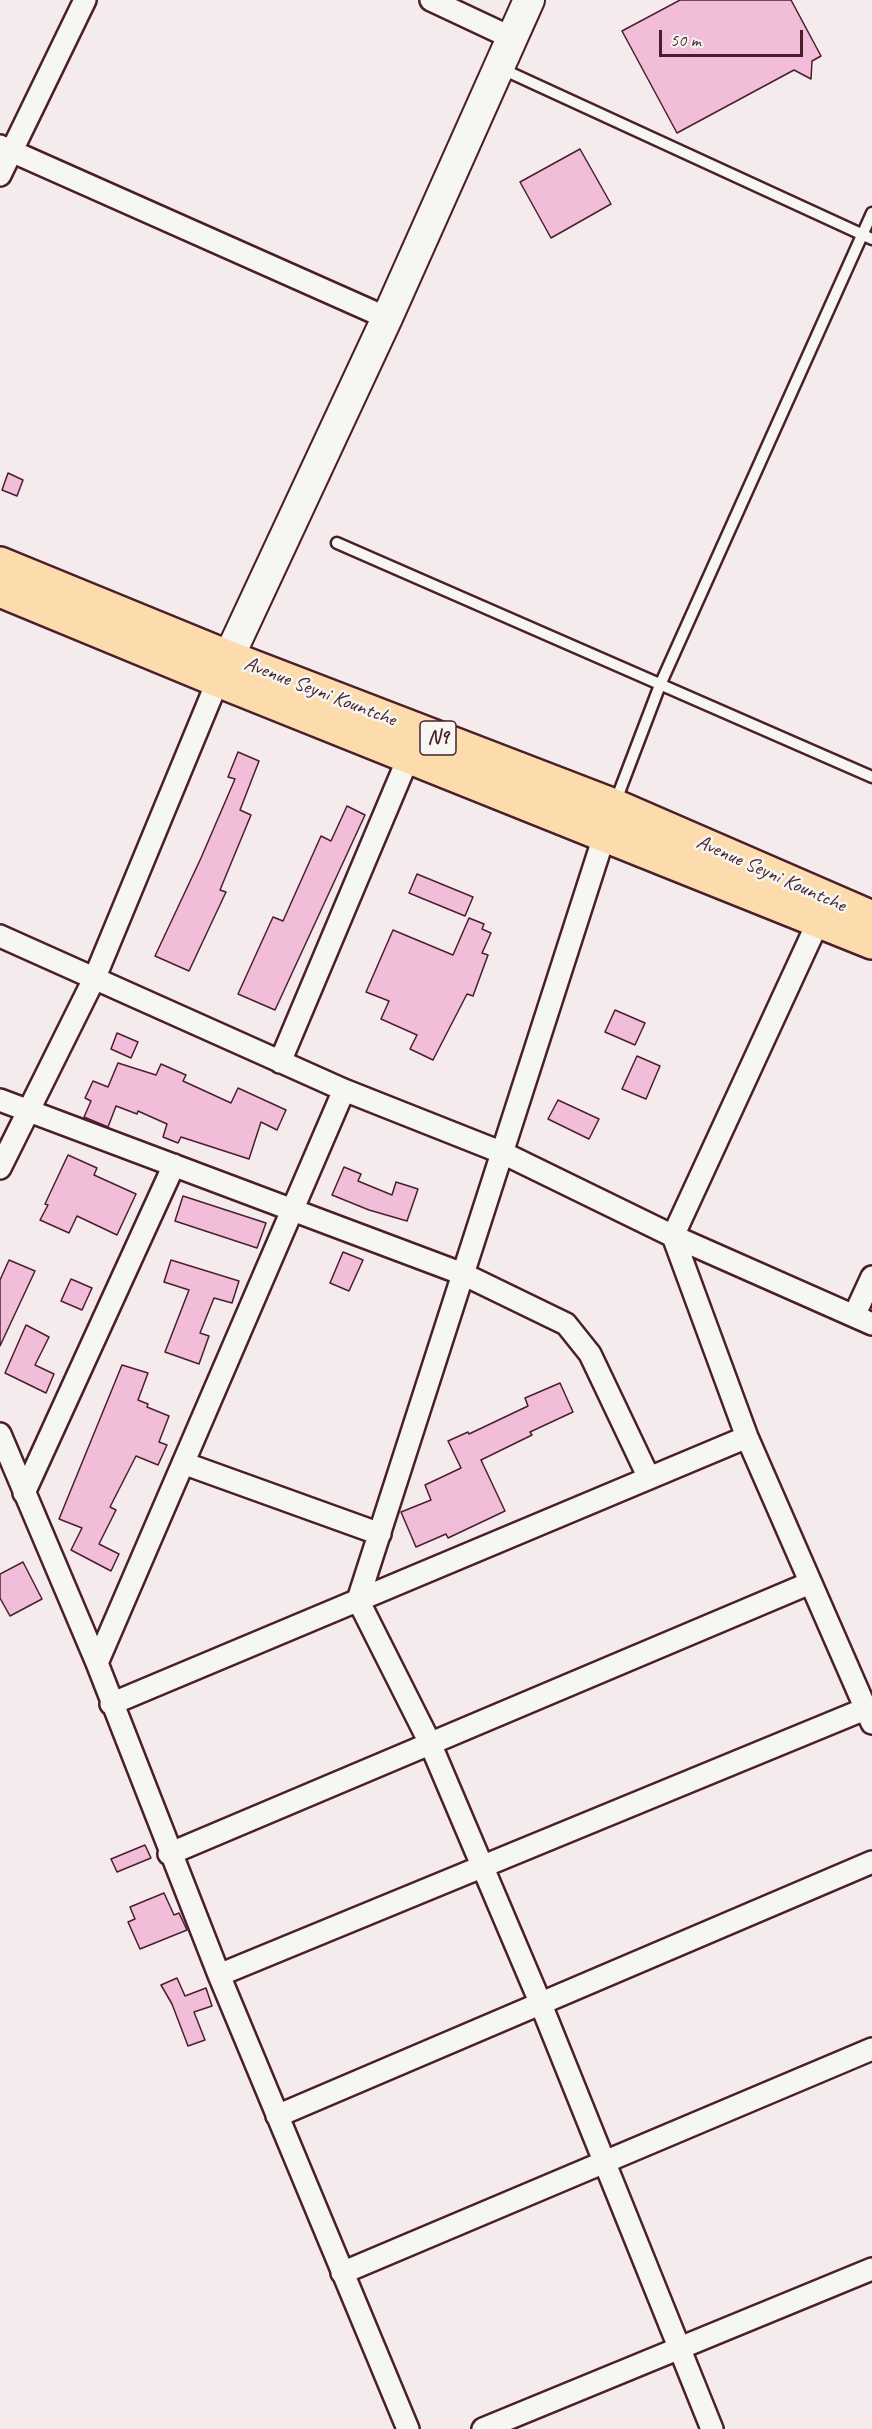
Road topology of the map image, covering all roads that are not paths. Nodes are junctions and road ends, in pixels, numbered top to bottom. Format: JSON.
{"nodes":[{"id":1,"x":85,"y":0,"type":"edge"},
{"id":2,"x":431,"y":0,"type":"edge"},
{"id":3,"x":529,"y":0,"type":"edge"},
{"id":4,"x":512,"y":38,"type":"junction"},
{"id":5,"x":499,"y":68,"type":"junction"},
{"id":6,"x":5,"y":148,"type":"edge"},
{"id":7,"x":0,"y":175,"type":"edge"},
{"id":8,"x":872,"y":213,"type":"edge"},
{"id":9,"x":867,"y":237,"type":"edge"},
{"id":10,"x":387,"y":318,"type":"junction"},
{"id":11,"x":337,"y":543,"type":"dead end"},
{"id":12,"x":0,"y":564,"type":"edge"},
{"id":13,"x":0,"y":590,"type":"edge"},
{"id":14,"x":223,"y":668,"type":"junction"},
{"id":15,"x":660,"y":685,"type":"junction"},
{"id":16,"x":409,"y":756,"type":"junction"},
{"id":17,"x":872,"y":777,"type":"edge"},
{"id":18,"x":609,"y":820,"type":"junction"},
{"id":19,"x":872,"y":918,"type":"edge"},
{"id":20,"x":818,"y":921,"type":"junction"},
{"id":21,"x":0,"y":936,"type":"edge"},
{"id":22,"x":872,"y":942,"type":"edge"},
{"id":23,"x":95,"y":977,"type":"junction"},
{"id":24,"x":280,"y":1062,"type":"junction"},
{"id":25,"x":344,"y":1090,"type":"junction"},
{"id":26,"x":0,"y":1100,"type":"edge"},
{"id":27,"x":28,"y":1111,"type":"junction"},
{"id":28,"x":502,"y":1153,"type":"junction"},
{"id":29,"x":174,"y":1165,"type":"junction"},
{"id":30,"x":0,"y":1168,"type":"edge"},
{"id":31,"x":292,"y":1210,"type":"junction"},
{"id":32,"x":673,"y":1236,"type":"junction"},
{"id":33,"x":464,"y":1274,"type":"junction"},
{"id":34,"x":872,"y":1276,"type":"edge"},
{"id":35,"x":863,"y":1320,"type":"edge"},
{"id":36,"x":0,"y":1434,"type":"edge"},
{"id":37,"x":747,"y":1437,"type":"junction"},
{"id":38,"x":183,"y":1464,"type":"junction"},
{"id":39,"x":649,"y":1478,"type":"junction"},
{"id":40,"x":24,"y":1493,"type":"junction"},
{"id":41,"x":380,"y":1534,"type":"junction"},
{"id":42,"x":810,"y":1584,"type":"junction"},
{"id":43,"x":358,"y":1600,"type":"junction"},
{"id":44,"x":97,"y":1663,"type":"junction"},
{"id":45,"x":111,"y":1704,"type":"junction"},
{"id":46,"x":868,"y":1716,"type":"edge"},
{"id":47,"x":430,"y":1743,"type":"junction"},
{"id":48,"x":169,"y":1854,"type":"junction"},
{"id":49,"x":872,"y":1862,"type":"edge"},
{"id":50,"x":482,"y":1866,"type":"junction"},
{"id":51,"x":219,"y":1975,"type":"junction"},
{"id":52,"x":540,"y":2002,"type":"junction"},
{"id":53,"x":872,"y":2049,"type":"edge"},
{"id":54,"x":277,"y":2116,"type":"junction"},
{"id":55,"x":606,"y":2161,"type":"junction"},
{"id":56,"x":872,"y":2269,"type":"edge"},
{"id":57,"x":342,"y":2273,"type":"junction"},
{"id":58,"x":679,"y":2349,"type":"junction"},
{"id":59,"x":408,"y":2429,"type":"edge"},
{"id":60,"x":483,"y":2429,"type":"edge"},
{"id":61,"x":712,"y":2429,"type":"edge"}],
"edges":[{"from":1,"to":6,"type":"street"},
{"from":2,"to":4,"type":"street"},
{"from":3,"to":4,"type":"main road"},
{"from":4,"to":5,"type":"main road"},
{"from":5,"to":9,"type":"lane"},
{"from":5,"to":10,"type":"main road"},
{"from":6,"to":7,"type":"street"},
{"from":6,"to":10,"type":"street"},
{"from":8,"to":9,"type":"lane"},
{"from":9,"to":15,"type":"lane"},
{"from":10,"to":14,"type":"main road"},
{"from":11,"to":15,"type":"lane"},
{"from":12,"to":14,"type":"highway","name":"Avenue Seyni Kountche","number":"N9"},
{"from":13,"to":14,"type":"highway","name":"Avenue Seyni Kountche","number":"N9"},
{"from":14,"to":16,"type":"highway","name":"Avenue Seyni Kountche","number":"N9"},
{"from":14,"to":18,"type":"highway","name":"Avenue Seyni Kountche","number":"N9"},
{"from":14,"to":23,"type":"street"},
{"from":15,"to":17,"type":"lane"},
{"from":15,"to":18,"type":"lane"},
{"from":16,"to":18,"type":"highway","name":"Avenue Seyni Kountche","number":"N9"},
{"from":16,"to":24,"type":"street"},
{"from":18,"to":19,"type":"highway","name":"Avenue Seyni Kountche","number":"N9"},
{"from":18,"to":20,"type":"highway","name":"Avenue Seyni Kountche","number":"N9"},
{"from":18,"to":28,"type":"street"},
{"from":20,"to":22,"type":"highway","name":"Avenue Seyni Kountche","number":"N9"},
{"from":20,"to":32,"type":"street"},
{"from":21,"to":23,"type":"street"},
{"from":23,"to":24,"type":"street"},
{"from":23,"to":27,"type":"street"},
{"from":24,"to":25,"type":"street"},
{"from":25,"to":28,"type":"street"},
{"from":25,"to":31,"type":"street"},
{"from":26,"to":27,"type":"street"},
{"from":27,"to":29,"type":"street"},
{"from":27,"to":30,"type":"street"},
{"from":28,"to":32,"type":"street"},
{"from":28,"to":33,"type":"street"},
{"from":29,"to":31,"type":"street"},
{"from":29,"to":40,"type":"street"},
{"from":31,"to":33,"type":"street"},
{"from":31,"to":38,"type":"street"},
{"from":32,"to":35,"type":"street"},
{"from":32,"to":37,"type":"street"},
{"from":33,"to":39,"type":"street"},
{"from":33,"to":41,"type":"street"},
{"from":34,"to":35,"type":"street"},
{"from":36,"to":40,"type":"street"},
{"from":37,"to":39,"type":"street"},
{"from":37,"to":42,"type":"street"},
{"from":38,"to":41,"type":"street"},
{"from":38,"to":44,"type":"street"},
{"from":39,"to":43,"type":"street"},
{"from":40,"to":44,"type":"street"},
{"from":41,"to":43,"type":"street"},
{"from":42,"to":46,"type":"street"},
{"from":42,"to":47,"type":"street"},
{"from":43,"to":45,"type":"street"},
{"from":43,"to":47,"type":"street"},
{"from":44,"to":45,"type":"street"},
{"from":45,"to":48,"type":"street"},
{"from":46,"to":50,"type":"street"},
{"from":47,"to":48,"type":"street"},
{"from":47,"to":50,"type":"street"},
{"from":48,"to":51,"type":"street"},
{"from":49,"to":52,"type":"street"},
{"from":50,"to":51,"type":"street"},
{"from":50,"to":52,"type":"street"},
{"from":51,"to":54,"type":"street"},
{"from":52,"to":54,"type":"street"},
{"from":52,"to":55,"type":"street"},
{"from":53,"to":55,"type":"street"},
{"from":54,"to":57,"type":"street"},
{"from":55,"to":57,"type":"street"},
{"from":55,"to":58,"type":"street"},
{"from":56,"to":58,"type":"street"},
{"from":57,"to":59,"type":"street"},
{"from":58,"to":60,"type":"street"},
{"from":58,"to":61,"type":"street"}]}
